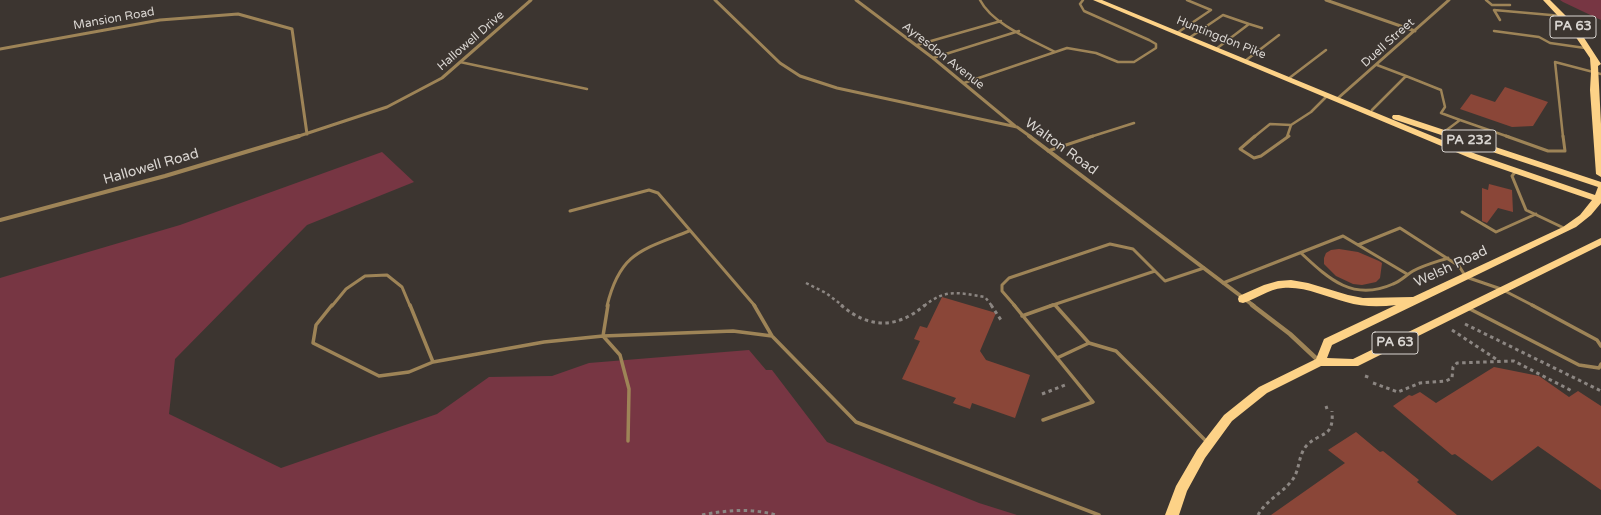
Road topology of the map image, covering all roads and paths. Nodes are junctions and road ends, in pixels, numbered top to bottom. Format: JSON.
{"nodes":[{"id":1,"x":531,"y":0,"type":"edge"},
{"id":2,"x":715,"y":0,"type":"edge"},
{"id":3,"x":856,"y":0,"type":"edge"},
{"id":4,"x":980,"y":0,"type":"edge"},
{"id":5,"x":1083,"y":0,"type":"edge"},
{"id":6,"x":1096,"y":0,"type":"edge"},
{"id":7,"x":1187,"y":0,"type":"edge"},
{"id":8,"x":1326,"y":0,"type":"edge"},
{"id":9,"x":1449,"y":0,"type":"edge"},
{"id":10,"x":1486,"y":0,"type":"edge"},
{"id":11,"x":1546,"y":0,"type":"edge"},
{"id":12,"x":1510,"y":5,"type":"dead end"},
{"id":13,"x":1564,"y":17,"type":"junction"},
{"id":14,"x":1500,"y":20,"type":"dead end"},
{"id":15,"x":1001,"y":21,"type":"junction"},
{"id":16,"x":1249,"y":24,"type":"junction"},
{"id":17,"x":1262,"y":28,"type":"dead end"},
{"id":18,"x":1415,"y":31,"type":"junction"},
{"id":19,"x":1494,"y":31,"type":"dead end"},
{"id":20,"x":1019,"y":32,"type":"junction"},
{"id":21,"x":1177,"y":33,"type":"junction"},
{"id":22,"x":1279,"y":35,"type":"dead end"},
{"id":23,"x":1189,"y":38,"type":"junction"},
{"id":24,"x":916,"y":46,"type":"junction"},
{"id":25,"x":1587,"y":48,"type":"junction"},
{"id":26,"x":0,"y":49,"type":"edge"},
{"id":27,"x":1216,"y":49,"type":"junction"},
{"id":28,"x":1326,"y":50,"type":"dead end"},
{"id":29,"x":1055,"y":52,"type":"junction"},
{"id":30,"x":933,"y":58,"type":"junction"},
{"id":31,"x":1597,"y":60,"type":"edge"},
{"id":32,"x":1245,"y":61,"type":"junction"},
{"id":33,"x":460,"y":62,"type":"junction"},
{"id":34,"x":1377,"y":66,"type":"junction"},
{"id":35,"x":1599,"y":72,"type":"edge"},
{"id":36,"x":1406,"y":76,"type":"junction"},
{"id":37,"x":1288,"y":79,"type":"junction"},
{"id":38,"x":964,"y":83,"type":"junction"},
{"id":39,"x":587,"y":89,"type":"dead end"},
{"id":40,"x":1328,"y":95,"type":"junction"},
{"id":41,"x":1337,"y":99,"type":"junction"},
{"id":42,"x":1372,"y":110,"type":"junction"},
{"id":43,"x":1460,"y":120,"type":"junction"},
{"id":44,"x":1134,"y":124,"type":"dead end"},
{"id":45,"x":1291,"y":125,"type":"junction"},
{"id":46,"x":1016,"y":127,"type":"junction"},
{"id":47,"x":1444,"y":132,"type":"junction"},
{"id":48,"x":307,"y":134,"type":"junction"},
{"id":49,"x":1048,"y":151,"type":"junction"},
{"id":50,"x":1516,"y":171,"type":"junction"},
{"id":51,"x":1601,"y":174,"type":"edge"},
{"id":52,"x":1601,"y":185,"type":"edge"},
{"id":53,"x":1601,"y":189,"type":"edge"},
{"id":54,"x":1600,"y":200,"type":"edge"},
{"id":55,"x":570,"y":211,"type":"dead end"},
{"id":56,"x":1462,"y":212,"type":"dead end"},
{"id":57,"x":1536,"y":214,"type":"junction"},
{"id":58,"x":0,"y":220,"type":"edge"},
{"id":59,"x":1566,"y":229,"type":"junction"},
{"id":60,"x":689,"y":231,"type":"junction"},
{"id":61,"x":1601,"y":240,"type":"edge"},
{"id":62,"x":1358,"y":245,"type":"junction"},
{"id":63,"x":1301,"y":252,"type":"junction"},
{"id":64,"x":1448,"y":258,"type":"junction"},
{"id":65,"x":1204,"y":268,"type":"junction"},
{"id":66,"x":1155,"y":271,"type":"junction"},
{"id":67,"x":1407,"y":274,"type":"junction"},
{"id":68,"x":1466,"y":277,"type":"junction"},
{"id":69,"x":806,"y":283,"type":"dead end"},
{"id":70,"x":1223,"y":283,"type":"junction"},
{"id":71,"x":1501,"y":289,"type":"junction"},
{"id":72,"x":1421,"y":297,"type":"junction"},
{"id":73,"x":1243,"y":299,"type":"junction"},
{"id":74,"x":1055,"y":305,"type":"junction"},
{"id":75,"x":1466,"y":307,"type":"junction"},
{"id":76,"x":1022,"y":316,"type":"junction"},
{"id":77,"x":1001,"y":320,"type":"dead end"},
{"id":78,"x":1465,"y":324,"type":"dead end"},
{"id":79,"x":1452,"y":330,"type":"dead end"},
{"id":80,"x":602,"y":336,"type":"junction"},
{"id":81,"x":772,"y":336,"type":"junction"},
{"id":82,"x":1089,"y":343,"type":"junction"},
{"id":83,"x":1601,"y":346,"type":"edge"},
{"id":84,"x":1057,"y":358,"type":"junction"},
{"id":85,"x":1499,"y":361,"type":"junction"},
{"id":86,"x":433,"y":362,"type":"junction"},
{"id":87,"x":1320,"y":362,"type":"junction"},
{"id":88,"x":1601,"y":364,"type":"edge"},
{"id":89,"x":1365,"y":376,"type":"dead end"},
{"id":90,"x":1371,"y":378,"type":"dead end"},
{"id":91,"x":1075,"y":381,"type":"junction"},
{"id":92,"x":1373,"y":383,"type":"dead end"},
{"id":93,"x":1572,"y":391,"type":"dead end"},
{"id":94,"x":1601,"y":391,"type":"edge"},
{"id":95,"x":1042,"y":394,"type":"dead end"},
{"id":96,"x":1332,"y":411,"type":"dead end"},
{"id":97,"x":1044,"y":420,"type":"dead end"},
{"id":98,"x":628,"y":441,"type":"dead end"},
{"id":99,"x":1208,"y":444,"type":"junction"},
{"id":100,"x":702,"y":515,"type":"edge"},
{"id":101,"x":776,"y":515,"type":"edge"},
{"id":102,"x":1099,"y":515,"type":"edge"},
{"id":103,"x":1172,"y":515,"type":"edge"},
{"id":104,"x":1258,"y":515,"type":"edge"}],
"edges":[{"from":1,"to":33,"type":"street","name":"Hallowell Drive"},
{"from":2,"to":46,"type":"street","name":"Walton Road"},
{"from":3,"to":24,"type":"street","name":"Ayresdon Avenue"},
{"from":4,"to":15,"type":"lane"},
{"from":5,"to":29,"type":"lane"},
{"from":6,"to":21,"type":"main road","name":"Huntingdon Pike","number":"PA 232"},
{"from":7,"to":21,"type":"lane"},
{"from":8,"to":18,"type":"street"},
{"from":9,"to":18,"type":"street","name":"Duell Street"},
{"from":10,"to":12,"type":"lane"},
{"from":11,"to":13,"type":"main road","number":"PA 63"},
{"from":13,"to":14,"type":"lane"},
{"from":13,"to":25,"type":"main road","number":"PA 63"},
{"from":15,"to":20,"type":"lane"},
{"from":15,"to":24,"type":"lane"},
{"from":16,"to":17,"type":"lane"},
{"from":16,"to":23,"type":"lane"},
{"from":16,"to":27,"type":"lane"},
{"from":18,"to":34,"type":"street","name":"Duell Street"},
{"from":19,"to":25,"type":"lane"},
{"from":20,"to":29,"type":"lane"},
{"from":20,"to":30,"type":"lane"},
{"from":21,"to":23,"type":"main road","name":"Huntingdon Pike","number":"PA 232"},
{"from":22,"to":32,"type":"lane"},
{"from":23,"to":27,"type":"main road","name":"Huntingdon Pike","number":"PA 232"},
{"from":24,"to":30,"type":"street","name":"Ayresdon Avenue"},
{"from":25,"to":31,"type":"main road","number":"PA 63"},
{"from":26,"to":48,"type":"street","name":"Mansion Road"},
{"from":27,"to":32,"type":"main road","name":"Huntingdon Pike","number":"PA 232"},
{"from":28,"to":37,"type":"lane"},
{"from":29,"to":38,"type":"lane"},
{"from":30,"to":38,"type":"street","name":"Ayresdon Avenue"},
{"from":31,"to":35,"type":"main road","number":"PA 63"},
{"from":32,"to":37,"type":"main road","name":"Huntingdon Pike","number":"PA 232"},
{"from":33,"to":39,"type":"lane"},
{"from":33,"to":48,"type":"street","name":"Hallowell Drive"},
{"from":34,"to":36,"type":"lane"},
{"from":34,"to":41,"type":"street","name":"Duell Street"},
{"from":35,"to":43,"type":"lane"},
{"from":35,"to":51,"type":"main road","number":"PA 63"},
{"from":36,"to":42,"type":"lane"},
{"from":36,"to":43,"type":"lane"},
{"from":37,"to":40,"type":"main road","name":"Huntingdon Pike","number":"PA 232"},
{"from":38,"to":46,"type":"street","name":"Ayresdon Avenue"},
{"from":40,"to":41,"type":"main road","name":"Huntingdon Pike","number":"PA 232"},
{"from":40,"to":45,"type":"lane"},
{"from":41,"to":42,"type":"main road","name":"Huntingdon Pike","number":"PA 232"},
{"from":41,"to":50,"type":"main road","name":"Huntingdon Pike","number":"PA 232"},
{"from":42,"to":47,"type":"main road","name":"Huntingdon Pike","number":"PA 232"},
{"from":43,"to":47,"type":"lane"},
{"from":44,"to":49,"type":"lane"},
{"from":45,"to":45,"type":"lane"},
{"from":46,"to":49,"type":"street","name":"Walton Road"},
{"from":47,"to":52,"type":"main road","name":"Huntingdon Pike","number":"PA 232"},
{"from":48,"to":58,"type":"street","name":"Hallowell Road"},
{"from":49,"to":65,"type":"street","name":"Walton Road"},
{"from":50,"to":54,"type":"main road","name":"Huntingdon Pike","number":"PA 232"},
{"from":50,"to":57,"type":"lane"},
{"from":53,"to":54,"type":"main road","number":"PA 63"},
{"from":54,"to":59,"type":"main road","name":"Welsh Road","number":"PA 63"},
{"from":55,"to":60,"type":"lane"},
{"from":56,"to":57,"type":"lane"},
{"from":57,"to":59,"type":"lane"},
{"from":59,"to":68,"type":"main road","name":"Welsh Road","number":"PA 63"},
{"from":60,"to":80,"type":"lane"},
{"from":60,"to":81,"type":"lane"},
{"from":61,"to":71,"type":"main road","number":"PA 63"},
{"from":62,"to":63,"type":"lane"},
{"from":62,"to":64,"type":"lane"},
{"from":62,"to":67,"type":"lane"},
{"from":63,"to":67,"type":"lane"},
{"from":63,"to":70,"type":"lane"},
{"from":64,"to":67,"type":"lane"},
{"from":64,"to":68,"type":"lane"},
{"from":65,"to":66,"type":"lane"},
{"from":65,"to":70,"type":"street","name":"Walton Road"},
{"from":66,"to":74,"type":"lane"},
{"from":66,"to":76,"type":"lane"},
{"from":68,"to":71,"type":"lane"},
{"from":68,"to":72,"type":"main road","name":"Welsh Road","number":"PA 63"},
{"from":69,"to":77,"type":"path"},
{"from":70,"to":73,"type":"street","name":"Walton Road"},
{"from":71,"to":75,"type":"main road","number":"PA 63"},
{"from":71,"to":83,"type":"lane"},
{"from":72,"to":73,"type":"main road"},
{"from":72,"to":87,"type":"main road","name":"Welsh Road","number":"PA 63"},
{"from":73,"to":87,"type":"street","name":"Walton Road"},
{"from":74,"to":76,"type":"lane"},
{"from":74,"to":82,"type":"lane"},
{"from":75,"to":87,"type":"main road","number":"PA 63"},
{"from":75,"to":88,"type":"lane"},
{"from":76,"to":84,"type":"lane"},
{"from":78,"to":94,"type":"path"},
{"from":79,"to":85,"type":"path"},
{"from":80,"to":81,"type":"lane"},
{"from":80,"to":86,"type":"lane"},
{"from":80,"to":98,"type":"lane"},
{"from":81,"to":102,"type":"lane"},
{"from":82,"to":84,"type":"lane"},
{"from":82,"to":99,"type":"lane"},
{"from":84,"to":91,"type":"lane"},
{"from":85,"to":92,"type":"path"},
{"from":85,"to":93,"type":"path"},
{"from":86,"to":86,"type":"lane"},
{"from":87,"to":99,"type":"main road","number":"PA 63"},
{"from":89,"to":90,"type":"path"},
{"from":91,"to":95,"type":"path"},
{"from":91,"to":97,"type":"lane"},
{"from":96,"to":104,"type":"path"},
{"from":99,"to":103,"type":"main road","number":"PA 63"},
{"from":100,"to":101,"type":"path"}]}
